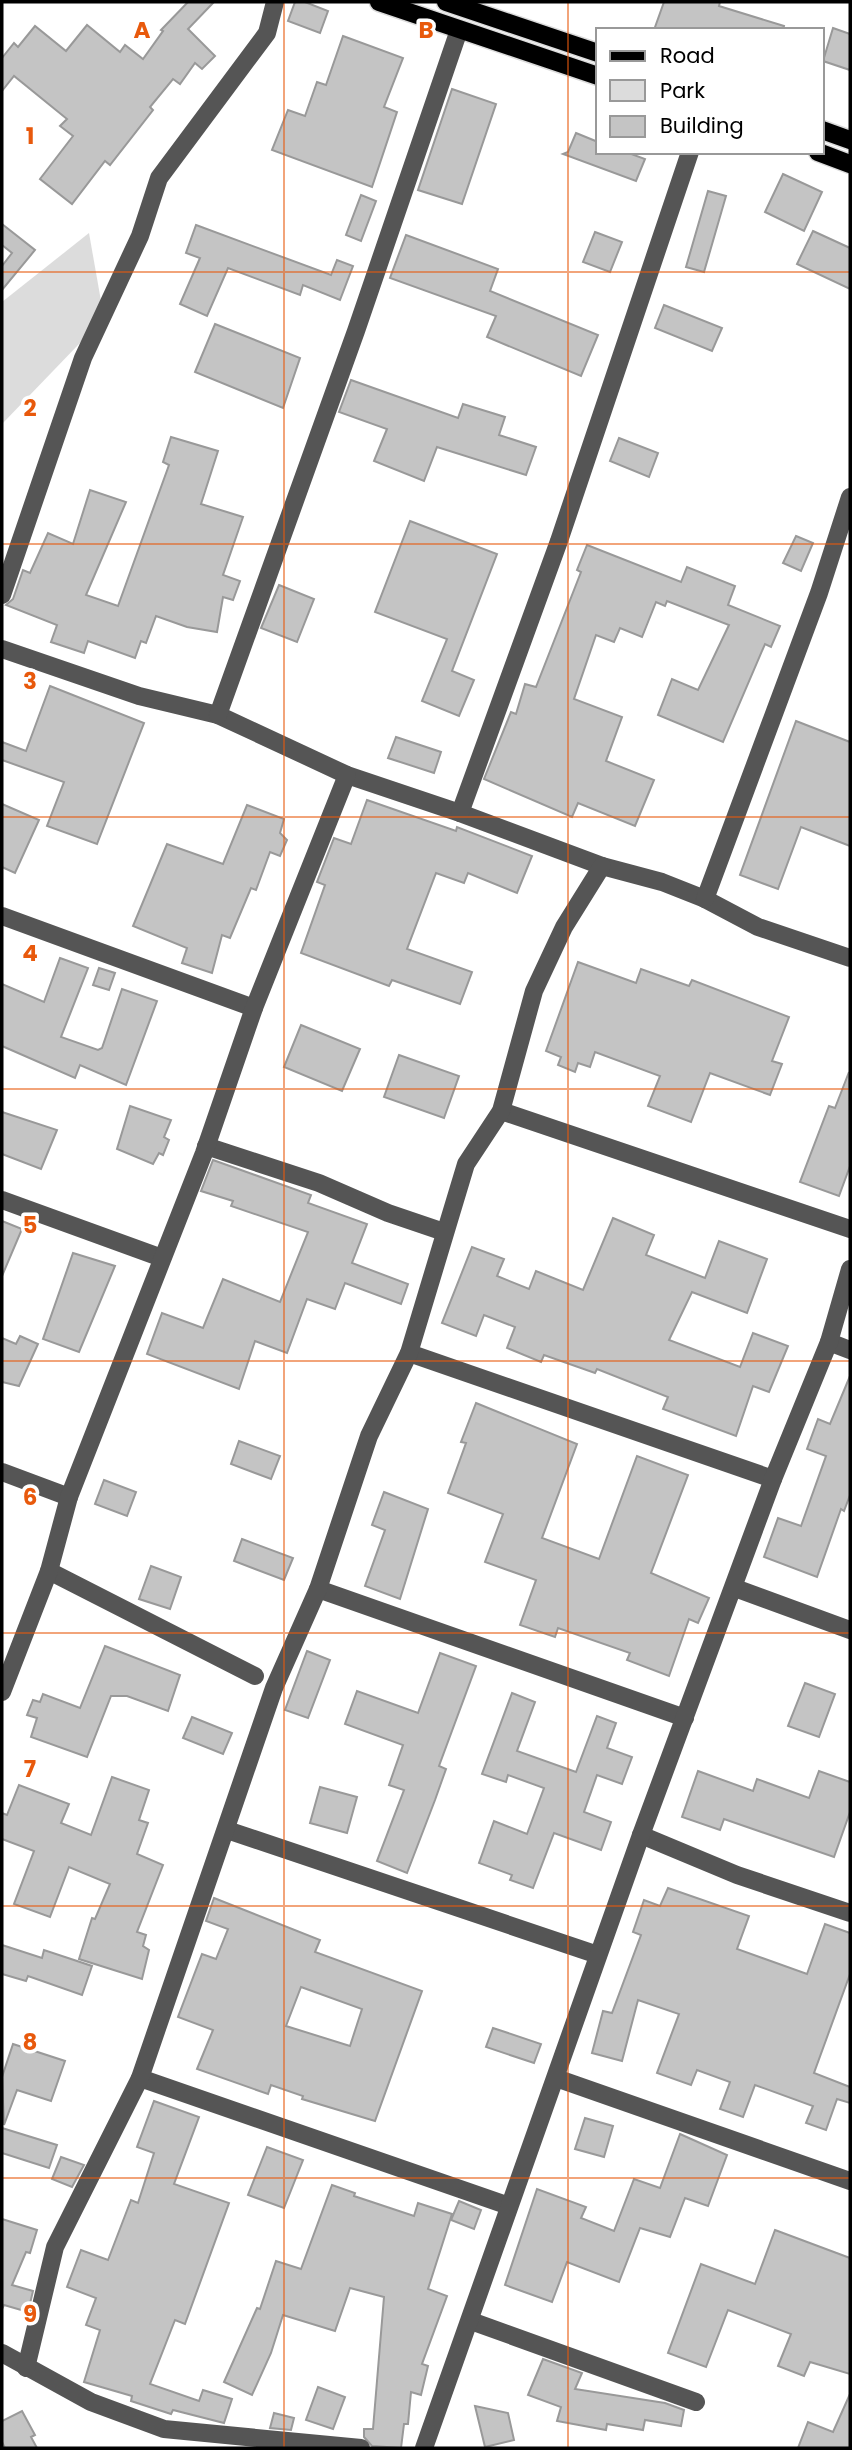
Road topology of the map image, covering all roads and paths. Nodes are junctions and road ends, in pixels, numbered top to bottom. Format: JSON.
{"nodes":[{"id":1,"x":275,"y":2,"type":"edge"},
{"id":2,"x":379,"y":2,"type":"edge"},
{"id":3,"x":446,"y":2,"type":"edge"},
{"id":4,"x":459,"y":30,"type":"junction"},
{"id":5,"x":596,"y":52,"type":"edge"},
{"id":6,"x":596,"y":75,"type":"edge"},
{"id":7,"x":824,"y":131,"type":"edge"},
{"id":8,"x":850,"y":140,"type":"edge"},
{"id":9,"x":689,"y":154,"type":"edge"},
{"id":10,"x":823,"y":154,"type":"edge"},
{"id":11,"x":850,"y":164,"type":"edge"},
{"id":12,"x":850,"y":497,"type":"edge"},
{"id":13,"x":2,"y":595,"type":"edge"},
{"id":14,"x":2,"y":649,"type":"edge"},
{"id":15,"x":218,"y":715,"type":"junction"},
{"id":16,"x":347,"y":775,"type":"junction"},
{"id":17,"x":460,"y":813,"type":"junction"},
{"id":18,"x":602,"y":866,"type":"junction"},
{"id":19,"x":705,"y":899,"type":"junction"},
{"id":20,"x":2,"y":916,"type":"edge"},
{"id":21,"x":850,"y":958,"type":"edge"},
{"id":22,"x":254,"y":1008,"type":"junction"},
{"id":23,"x":501,"y":1111,"type":"junction"},
{"id":24,"x":206,"y":1146,"type":"junction"},
{"id":25,"x":2,"y":1200,"type":"edge"},
{"id":26,"x":850,"y":1229,"type":"edge"},
{"id":27,"x":444,"y":1232,"type":"junction"},
{"id":28,"x":162,"y":1258,"type":"junction"},
{"id":29,"x":850,"y":1269,"type":"edge"},
{"id":30,"x":829,"y":1342,"type":"junction"},
{"id":31,"x":850,"y":1350,"type":"edge"},
{"id":32,"x":409,"y":1353,"type":"junction"},
{"id":33,"x":2,"y":1472,"type":"edge"},
{"id":34,"x":773,"y":1479,"type":"junction"},
{"id":35,"x":69,"y":1497,"type":"junction"},
{"id":36,"x":49,"y":1571,"type":"junction"},
{"id":37,"x":735,"y":1588,"type":"junction"},
{"id":38,"x":318,"y":1589,"type":"junction"},
{"id":39,"x":850,"y":1630,"type":"edge"},
{"id":40,"x":255,"y":1676,"type":"dead end"},
{"id":41,"x":2,"y":1692,"type":"edge"},
{"id":42,"x":685,"y":1718,"type":"junction"},
{"id":43,"x":227,"y":1830,"type":"junction"},
{"id":44,"x":641,"y":1835,"type":"junction"},
{"id":45,"x":850,"y":1913,"type":"edge"},
{"id":46,"x":598,"y":1955,"type":"junction"},
{"id":47,"x":140,"y":2078,"type":"junction"},
{"id":48,"x":556,"y":2078,"type":"junction"},
{"id":49,"x":850,"y":2181,"type":"edge"},
{"id":50,"x":509,"y":2206,"type":"junction"},
{"id":51,"x":471,"y":2320,"type":"junction"},
{"id":52,"x":2,"y":2353,"type":"edge"},
{"id":53,"x":26,"y":2368,"type":"junction"},
{"id":54,"x":696,"y":2402,"type":"dead end"},
{"id":55,"x":361,"y":2448,"type":"edge"},
{"id":56,"x":424,"y":2448,"type":"edge"}],
"edges":[{"from":1,"to":13,"type":"street"},
{"from":2,"to":4,"type":"main road"},
{"from":3,"to":5,"type":"main road"},
{"from":4,"to":6,"type":"main road"},
{"from":4,"to":15,"type":"street"},
{"from":7,"to":8,"type":"main road"},
{"from":9,"to":17,"type":"street"},
{"from":10,"to":11,"type":"main road"},
{"from":12,"to":19,"type":"street"},
{"from":14,"to":15,"type":"street"},
{"from":15,"to":16,"type":"street"},
{"from":16,"to":17,"type":"street"},
{"from":16,"to":22,"type":"street"},
{"from":17,"to":18,"type":"street"},
{"from":18,"to":19,"type":"street"},
{"from":18,"to":23,"type":"street"},
{"from":19,"to":21,"type":"street"},
{"from":20,"to":22,"type":"street"},
{"from":22,"to":24,"type":"street"},
{"from":23,"to":26,"type":"street"},
{"from":23,"to":27,"type":"street"},
{"from":24,"to":27,"type":"street"},
{"from":24,"to":28,"type":"street"},
{"from":25,"to":28,"type":"street"},
{"from":27,"to":32,"type":"street"},
{"from":28,"to":35,"type":"street"},
{"from":29,"to":30,"type":"street"},
{"from":30,"to":31,"type":"street"},
{"from":30,"to":34,"type":"street"},
{"from":32,"to":34,"type":"street"},
{"from":32,"to":38,"type":"street"},
{"from":33,"to":35,"type":"street"},
{"from":34,"to":37,"type":"street"},
{"from":35,"to":36,"type":"street"},
{"from":36,"to":40,"type":"street"},
{"from":36,"to":41,"type":"street"},
{"from":37,"to":39,"type":"street"},
{"from":37,"to":42,"type":"street"},
{"from":38,"to":42,"type":"street"},
{"from":38,"to":43,"type":"street"},
{"from":42,"to":44,"type":"street"},
{"from":43,"to":46,"type":"street"},
{"from":43,"to":47,"type":"street"},
{"from":44,"to":45,"type":"street"},
{"from":44,"to":46,"type":"street"},
{"from":46,"to":48,"type":"street"},
{"from":47,"to":50,"type":"street"},
{"from":47,"to":53,"type":"street"},
{"from":48,"to":49,"type":"street"},
{"from":48,"to":50,"type":"street"},
{"from":50,"to":51,"type":"street"},
{"from":51,"to":54,"type":"street"},
{"from":51,"to":56,"type":"street"},
{"from":52,"to":53,"type":"street"},
{"from":53,"to":55,"type":"street"}]}
